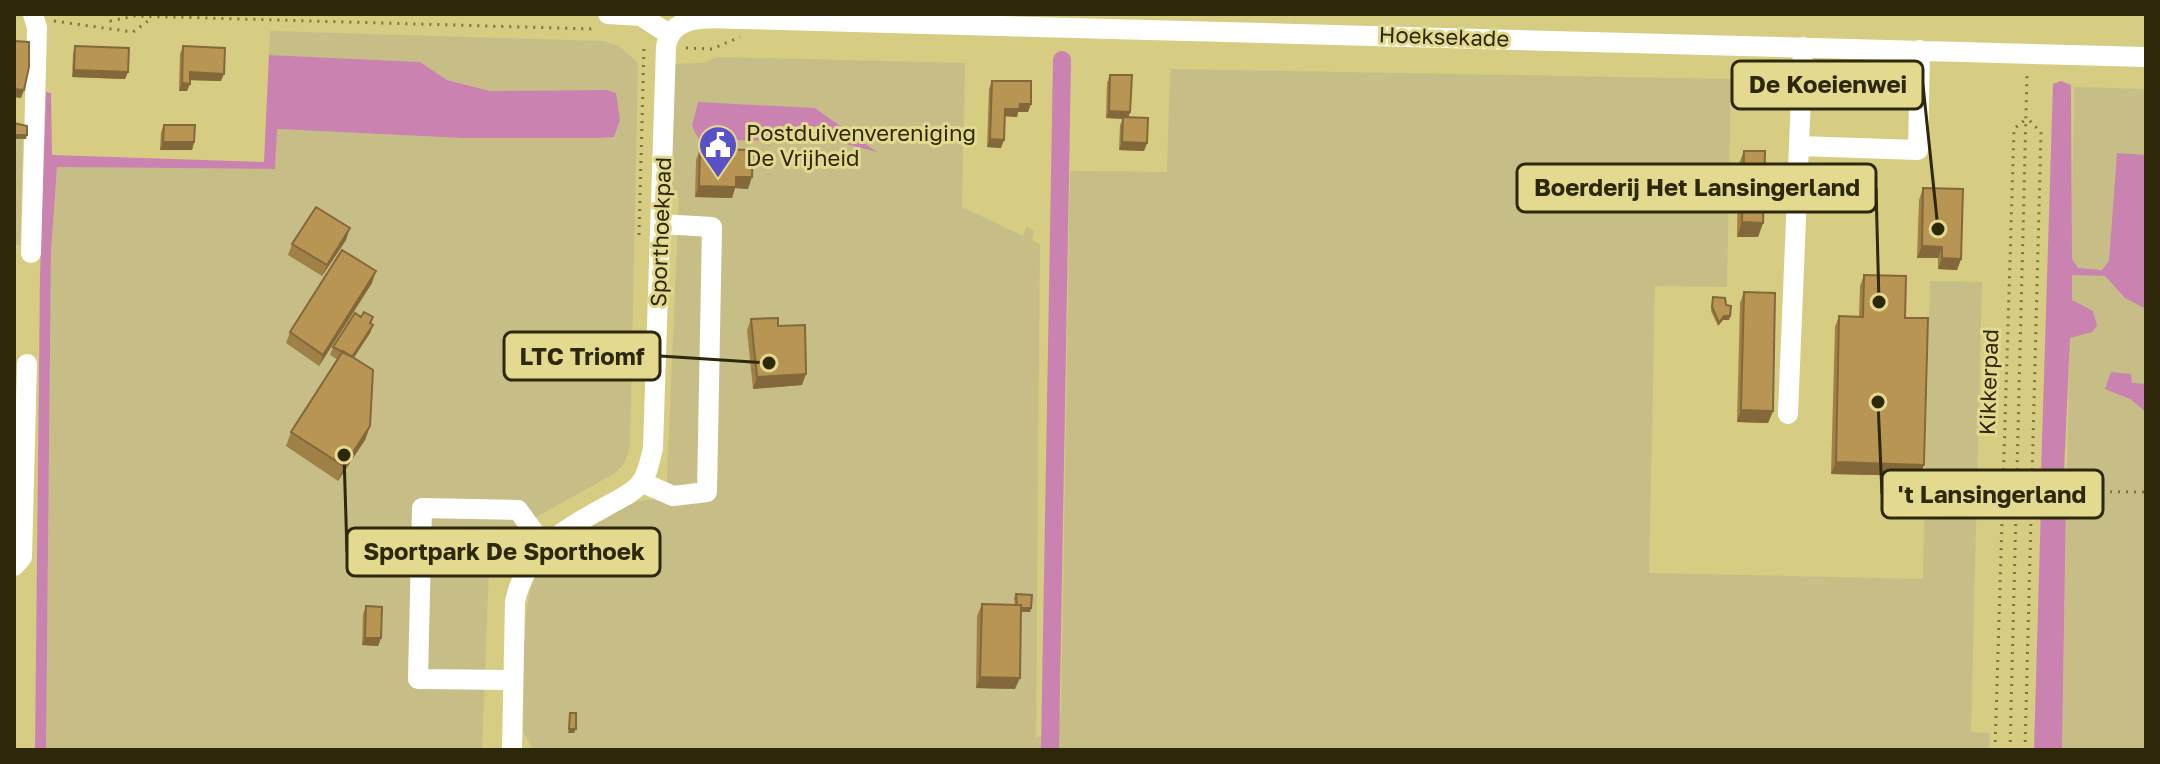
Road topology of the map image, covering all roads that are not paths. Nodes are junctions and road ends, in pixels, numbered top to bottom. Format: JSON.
{"nodes":[{"id":1,"x":33,"y":14,"type":"edge"},
{"id":2,"x":608,"y":22,"type":"edge"},
{"id":3,"x":668,"y":41,"type":"junction"},
{"id":4,"x":1803,"y":47,"type":"junction"},
{"id":5,"x":1920,"y":50,"type":"junction"},
{"id":6,"x":2146,"y":57,"type":"edge"},
{"id":7,"x":1799,"y":146,"type":"junction"},
{"id":8,"x":23,"y":164,"type":"edge"},
{"id":9,"x":661,"y":224,"type":"junction"},
{"id":10,"x":31,"y":253,"type":"dead end"},
{"id":11,"x":27,"y":364,"type":"dead end"},
{"id":12,"x":1788,"y":414,"type":"dead end"},
{"id":13,"x":641,"y":482,"type":"junction"},
{"id":14,"x":544,"y":546,"type":"junction"},
{"id":15,"x":14,"y":566,"type":"edge"},
{"id":16,"x":513,"y":680,"type":"junction"},
{"id":17,"x":512,"y":750,"type":"edge"}],
"edges":[{"from":1,"to":8,"type":"street"},
{"from":2,"to":3,"type":"street"},
{"from":3,"to":4,"type":"street","name":"Hoeksekade"},
{"from":3,"to":9,"type":"street","name":"Sporthoekpad"},
{"from":4,"to":5,"type":"street","name":"Hoeksekade"},
{"from":4,"to":7,"type":"street"},
{"from":5,"to":6,"type":"street","name":"Hoeksekade"},
{"from":5,"to":7,"type":"street"},
{"from":7,"to":12,"type":"street"},
{"from":8,"to":10,"type":"street"},
{"from":9,"to":13,"type":"street","name":"Sporthoekpad"},
{"from":9,"to":13,"type":"street"},
{"from":11,"to":15,"type":"street"},
{"from":13,"to":14,"type":"street"},
{"from":14,"to":16,"type":"street"},
{"from":14,"to":16,"type":"street"},
{"from":16,"to":17,"type":"street"}]}
